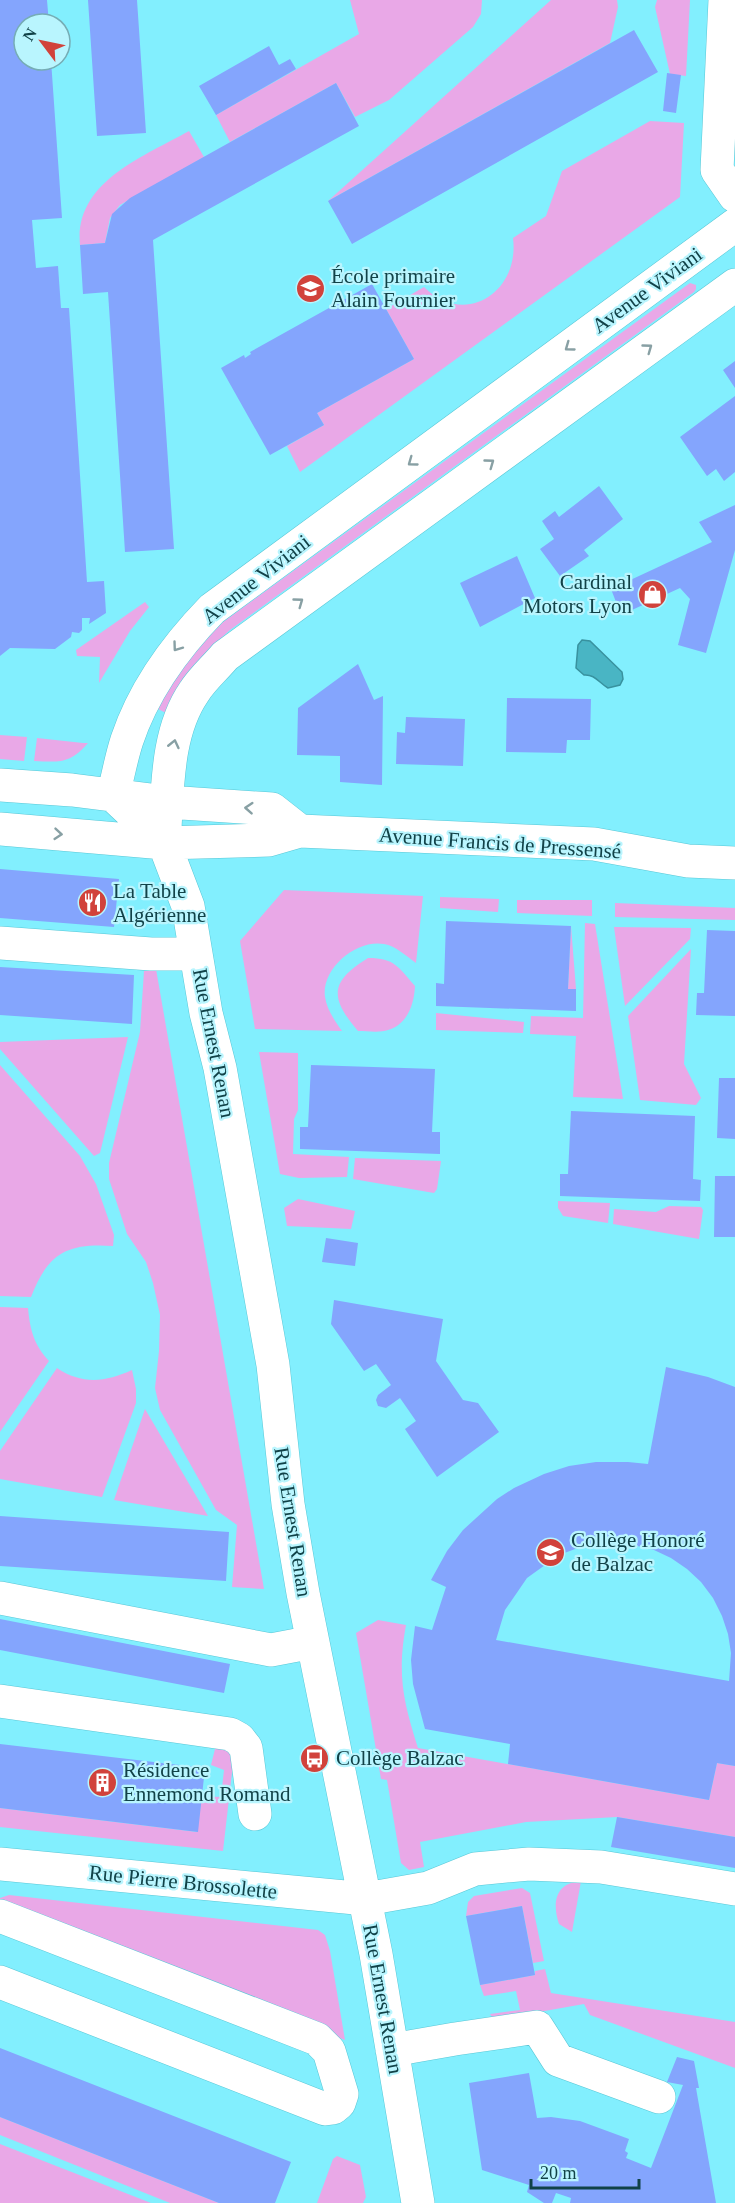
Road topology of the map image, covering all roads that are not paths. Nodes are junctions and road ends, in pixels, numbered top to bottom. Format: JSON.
{"nodes":[{"id":1,"x":725,"y":0,"type":"edge"},
{"id":2,"x":735,"y":196,"type":"edge"},
{"id":3,"x":735,"y":225,"type":"edge"},
{"id":4,"x":707,"y":245,"type":"junction"},
{"id":5,"x":735,"y":284,"type":"edge"},
{"id":6,"x":0,"y":785,"type":"edge"},
{"id":7,"x":113,"y":795,"type":"junction"},
{"id":8,"x":167,"y":802,"type":"junction"},
{"id":9,"x":0,"y":829,"type":"edge"},
{"id":10,"x":300,"y":831,"type":"junction"},
{"id":11,"x":164,"y":843,"type":"junction"},
{"id":12,"x":735,"y":863,"type":"edge"},
{"id":13,"x":0,"y":942,"type":"edge"},
{"id":14,"x":196,"y":954,"type":"junction"},
{"id":15,"x":0,"y":1598,"type":"edge"},
{"id":16,"x":313,"y":1642,"type":"junction"},
{"id":17,"x":0,"y":1701,"type":"edge"},
{"id":18,"x":255,"y":1814,"type":"dead end"},
{"id":19,"x":0,"y":1863,"type":"edge"},
{"id":20,"x":735,"y":1889,"type":"edge"},
{"id":21,"x":366,"y":1899,"type":"junction"},
{"id":22,"x":0,"y":1916,"type":"edge"},
{"id":23,"x":0,"y":1982,"type":"edge"},
{"id":24,"x":392,"y":2050,"type":"junction"},
{"id":25,"x":658,"y":2097,"type":"dead end"},
{"id":26,"x":418,"y":2203,"type":"edge"}],
"edges":[{"from":1,"to":2,"type":"street"},
{"from":3,"to":4,"type":"street","name":"Avenue Viviani"},
{"from":4,"to":5,"type":"street"},
{"from":4,"to":7,"type":"street","name":"Avenue Viviani","one_way":true},
{"from":8,"to":5,"type":"street","name":"Avenue Viviani","one_way":true},
{"from":6,"to":7,"type":"street"},
{"from":7,"to":8,"type":"street"},
{"from":7,"to":11,"type":"street"},
{"from":10,"to":8,"type":"street","one_way":true},
{"from":8,"to":11,"type":"street","name":"Avenue Viviani"},
{"from":9,"to":11,"type":"street","name":"Avenue Francis de Pressensé","one_way":true},
{"from":10,"to":11,"type":"street","name":"Avenue Francis de Pressensé"},
{"from":10,"to":12,"type":"street","name":"Avenue Francis de Pressensé"},
{"from":11,"to":14,"type":"street","name":"Rue Ernest Renan"},
{"from":13,"to":14,"type":"street"},
{"from":14,"to":16,"type":"street","name":"Rue Ernest Renan"},
{"from":15,"to":16,"type":"street"},
{"from":16,"to":21,"type":"street","name":"Rue Ernest Renan"},
{"from":17,"to":18,"type":"street"},
{"from":19,"to":21,"type":"street","name":"Rue Pierre Brossolette"},
{"from":20,"to":21,"type":"street","name":"Rue Pierre Brossolette"},
{"from":21,"to":24,"type":"street","name":"Rue Ernest Renan"},
{"from":22,"to":23,"type":"street"},
{"from":24,"to":25,"type":"street"},
{"from":24,"to":26,"type":"street","name":"Rue Ernest Renan"}]}
